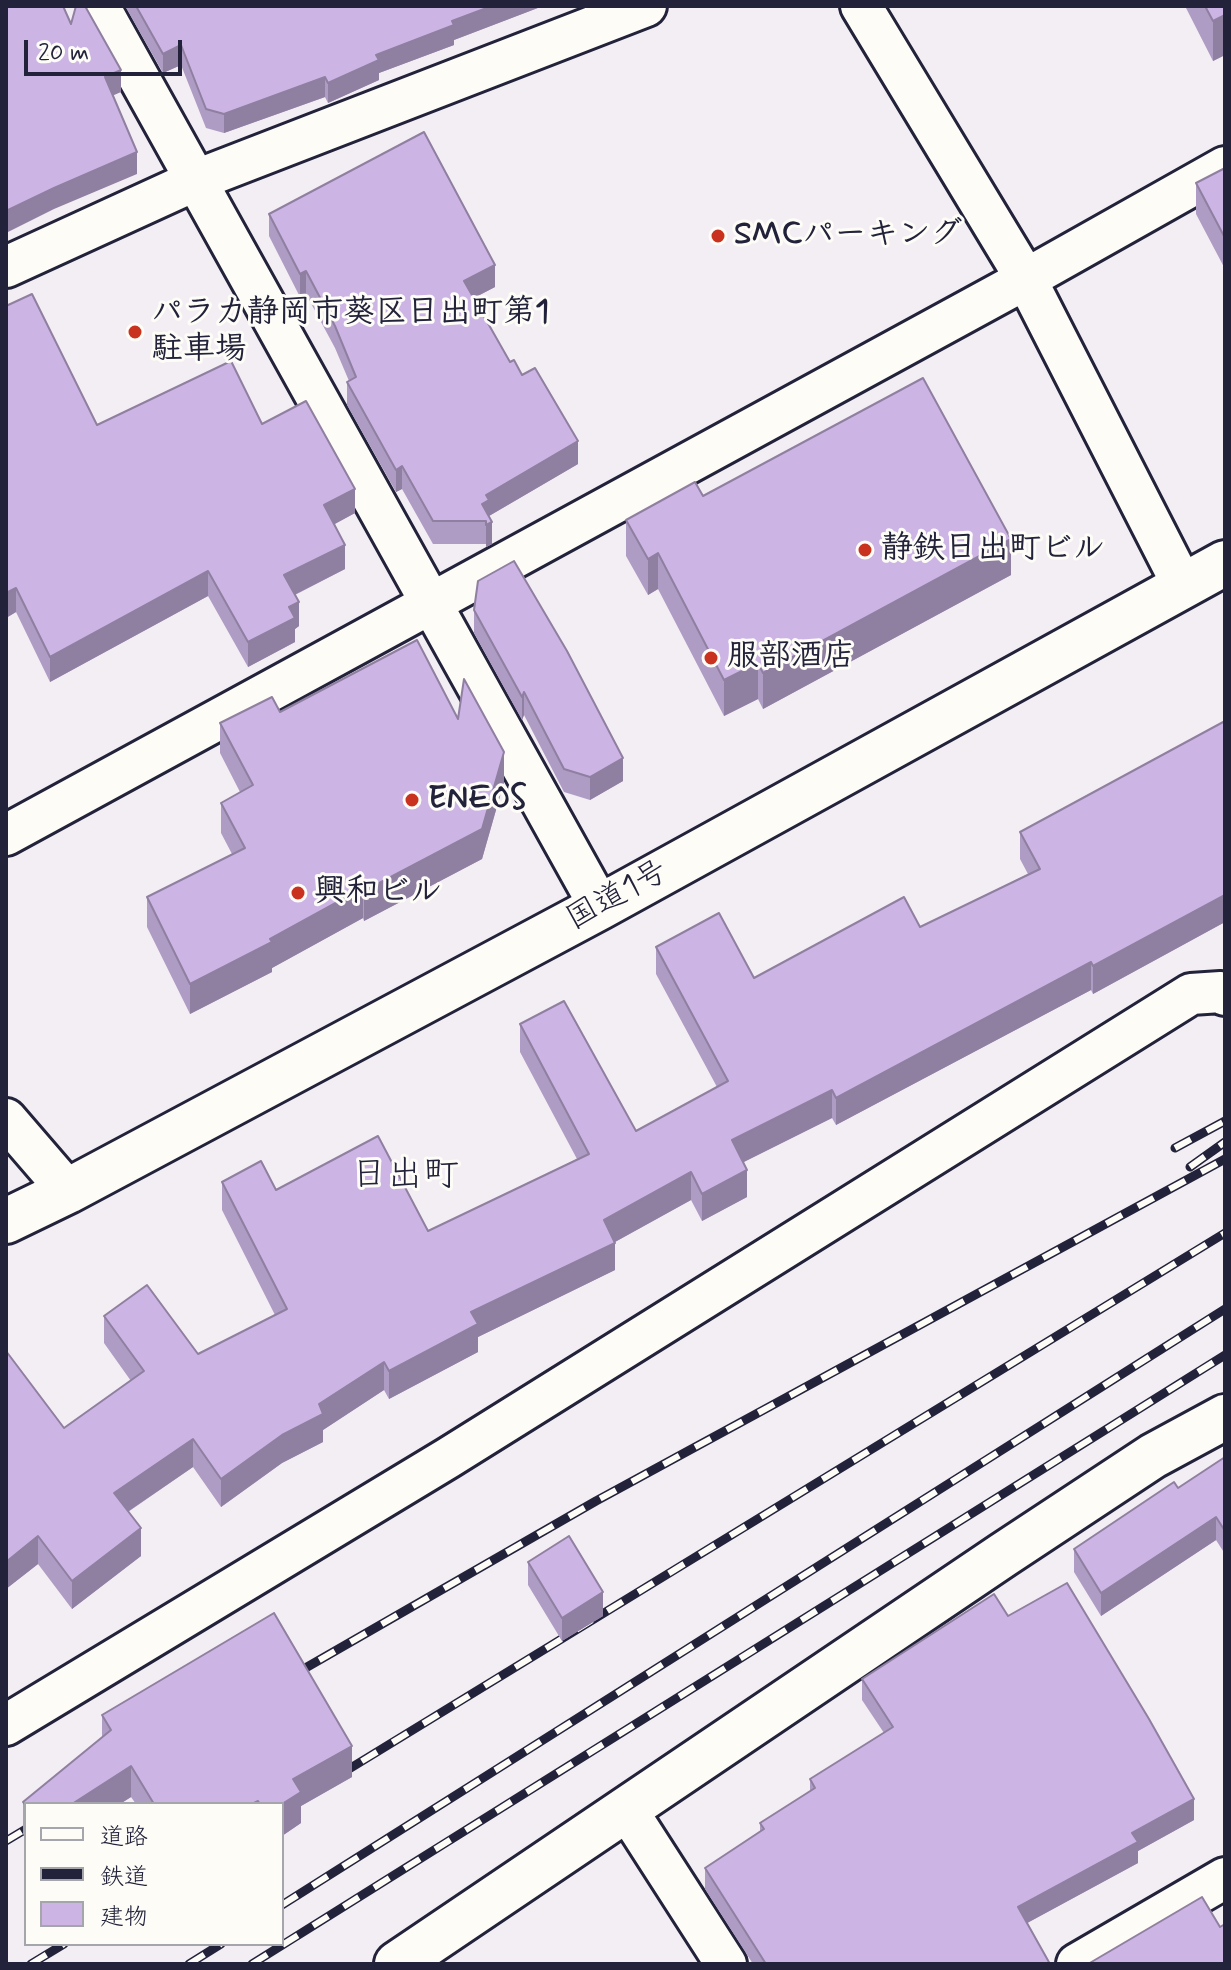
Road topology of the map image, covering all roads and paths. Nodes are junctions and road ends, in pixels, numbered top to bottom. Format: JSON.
{"nodes":[{"id":1,"x":99,"y":6,"type":"edge"},
{"id":2,"x":646,"y":6,"type":"edge"},
{"id":3,"x":861,"y":6,"type":"edge"},
{"id":4,"x":1225,"y":167,"type":"edge"},
{"id":5,"x":194,"y":181,"type":"junction"},
{"id":6,"x":6,"y":267,"type":"edge"},
{"id":7,"x":1026,"y":279,"type":"junction"},
{"id":8,"x":1225,"y":563,"type":"edge"},
{"id":9,"x":1183,"y":586,"type":"junction"},
{"id":10,"x":429,"y":603,"type":"junction"},
{"id":11,"x":6,"y":835,"type":"edge"},
{"id":12,"x":600,"y":907,"type":"junction"},
{"id":13,"x":1225,"y":995,"type":"edge"},
{"id":14,"x":6,"y":1119,"type":"edge"},
{"id":15,"x":68,"y":1191,"type":"junction"},
{"id":16,"x":6,"y":1221,"type":"edge"},
{"id":17,"x":1225,"y":1417,"type":"edge"},
{"id":18,"x":6,"y":1725,"type":"edge"},
{"id":19,"x":627,"y":1810,"type":"junction"},
{"id":20,"x":1225,"y":1878,"type":"edge"},
{"id":21,"x":397,"y":1964,"type":"edge"},
{"id":22,"x":726,"y":1964,"type":"edge"},
{"id":23,"x":1077,"y":1964,"type":"edge"}],
"edges":[{"from":1,"to":5,"type":"street"},
{"from":2,"to":5,"type":"street"},
{"from":3,"to":7,"type":"street"},
{"from":4,"to":7,"type":"street"},
{"from":5,"to":6,"type":"street"},
{"from":5,"to":10,"type":"street"},
{"from":7,"to":9,"type":"street"},
{"from":7,"to":10,"type":"street"},
{"from":8,"to":9,"type":"main road","name":"国道1号"},
{"from":9,"to":12,"type":"main road","name":"国道1号"},
{"from":10,"to":11,"type":"street"},
{"from":10,"to":12,"type":"street"},
{"from":12,"to":15,"type":"main road","name":"国道1号"},
{"from":13,"to":18,"type":"street"},
{"from":14,"to":15,"type":"street"},
{"from":15,"to":16,"type":"main road","name":"国道1号"},
{"from":17,"to":19,"type":"main road"},
{"from":19,"to":21,"type":"main road"},
{"from":19,"to":22,"type":"street"},
{"from":20,"to":23,"type":"street"}]}
